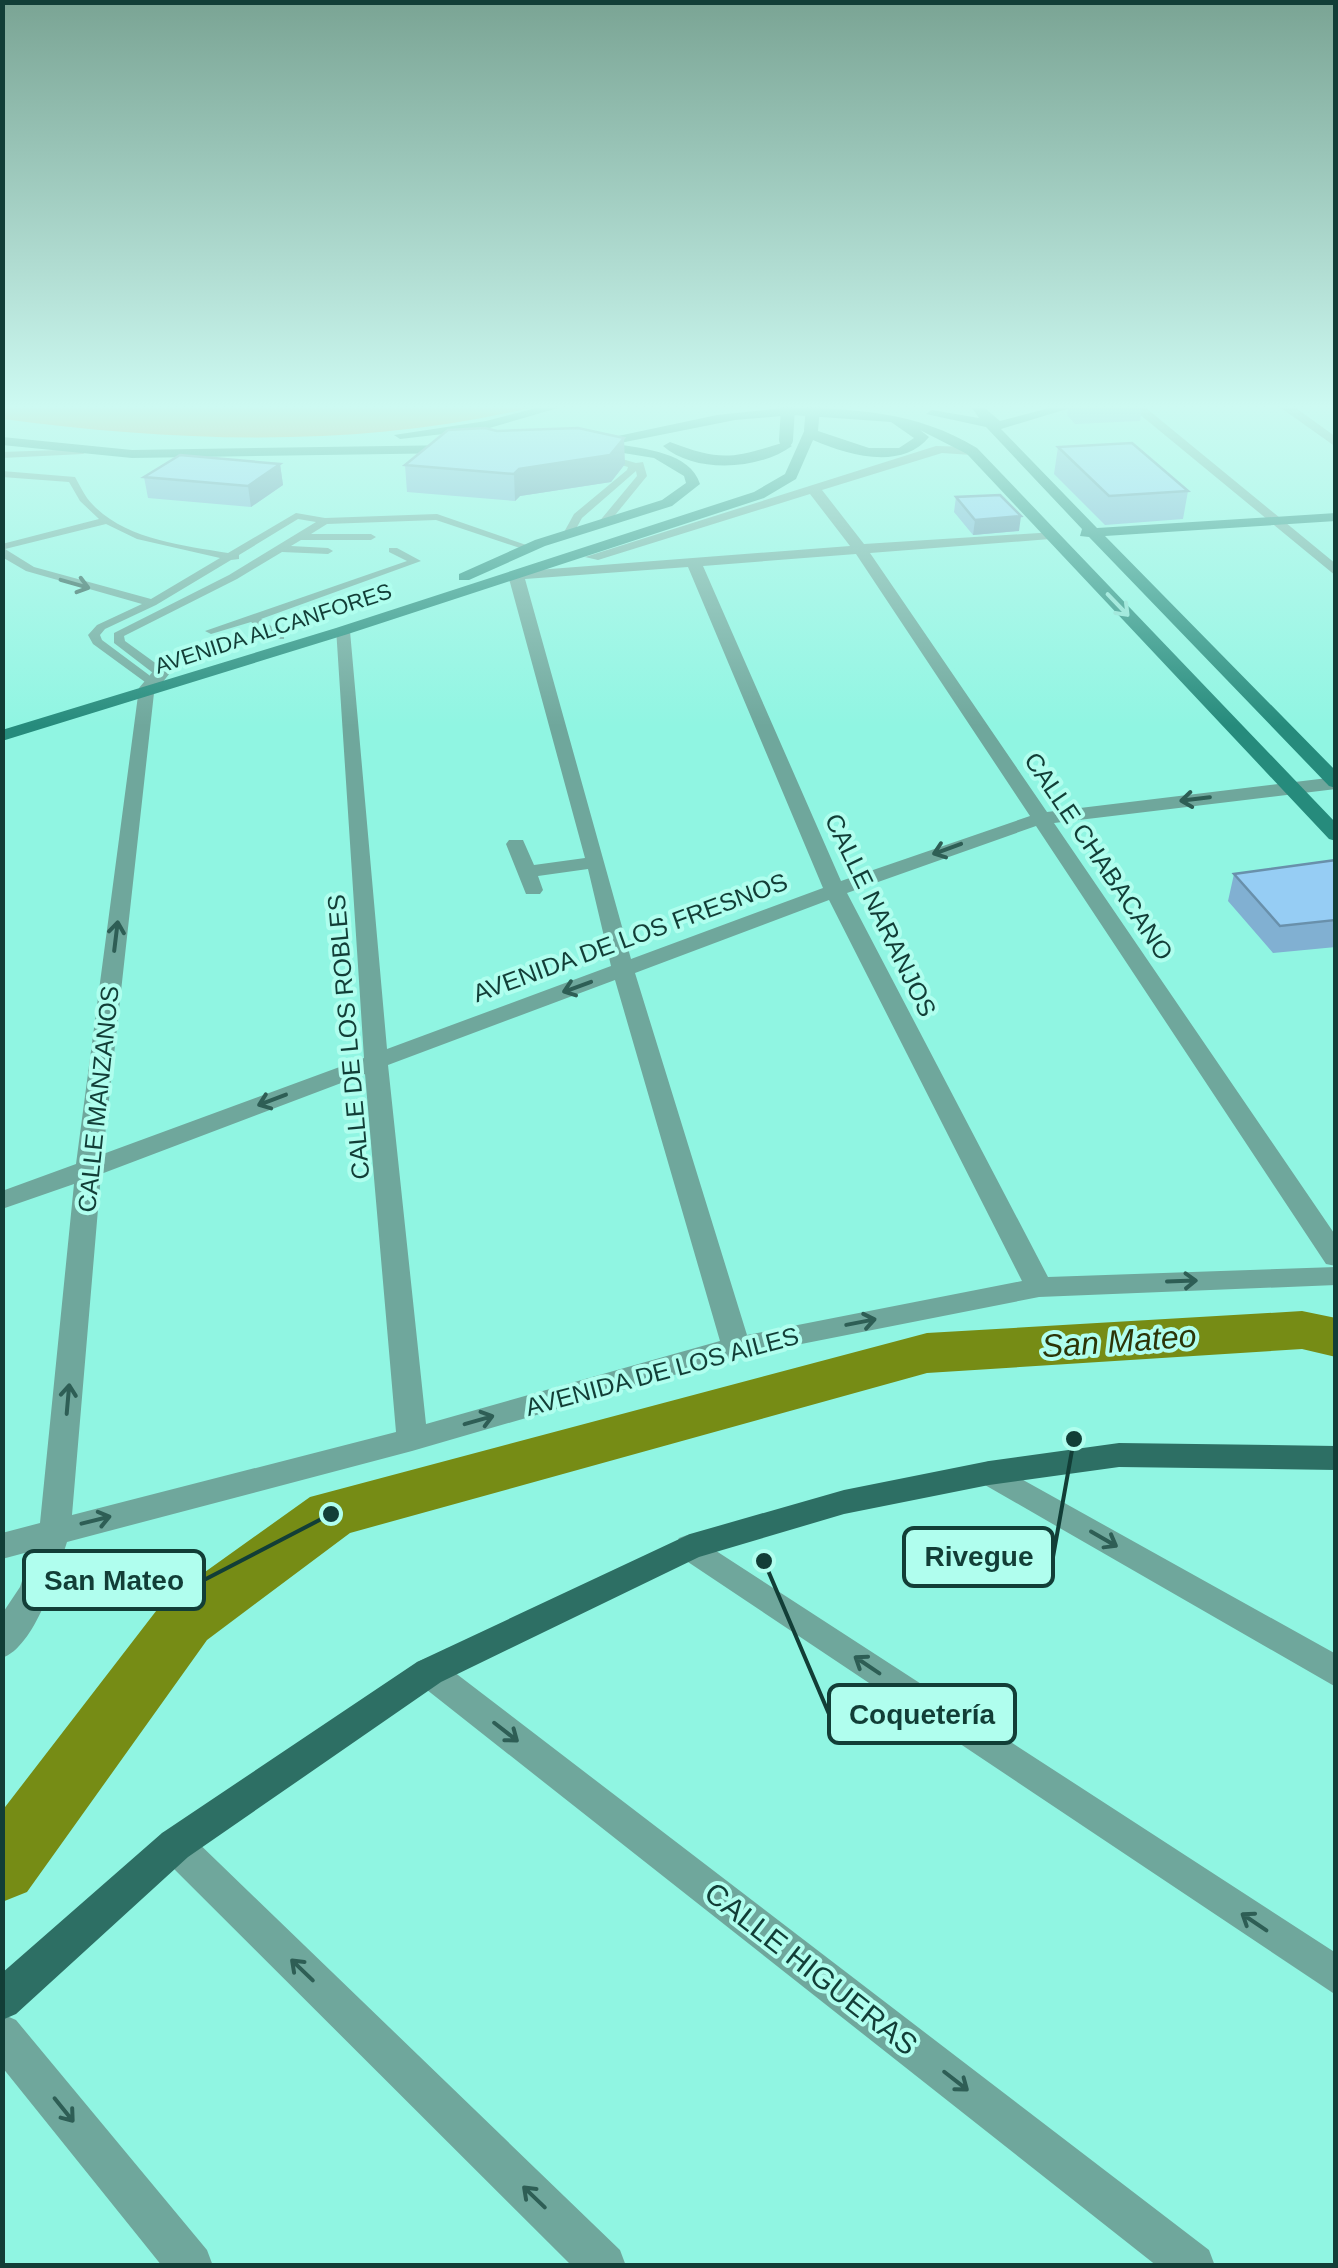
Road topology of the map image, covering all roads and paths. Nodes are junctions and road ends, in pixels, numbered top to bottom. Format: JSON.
{"nodes":[{"id":1,"x":97,"y":514,"type":"edge"},
{"id":2,"x":581,"y":514,"type":"edge"},
{"id":3,"x":611,"y":514,"type":"edge"},
{"id":4,"x":631,"y":514,"type":"edge"},
{"id":5,"x":673,"y":514,"type":"edge"},
{"id":6,"x":702,"y":514,"type":"edge"},
{"id":7,"x":731,"y":514,"type":"edge"},
{"id":8,"x":833,"y":514,"type":"edge"},
{"id":9,"x":1030,"y":514,"type":"edge"},
{"id":10,"x":1076,"y":514,"type":"edge"},
{"id":11,"x":1265,"y":514,"type":"edge"},
{"id":12,"x":1336,"y":517,"type":"edge"},
{"id":13,"x":326,"y":521,"type":"junction"},
{"id":14,"x":1274,"y":521,"type":"junction"},
{"id":15,"x":105,"y":522,"type":"junction"},
{"id":16,"x":603,"y":523,"type":"junction"},
{"id":17,"x":1094,"y":532,"type":"junction"},
{"id":18,"x":266,"y":534,"type":"junction"},
{"id":19,"x":568,"y":534,"type":"junction"},
{"id":20,"x":1050,"y":535,"type":"junction"},
{"id":21,"x":370,"y":536,"type":"dead end"},
{"id":22,"x":302,"y":537,"type":"junction"},
{"id":23,"x":248,"y":546,"type":"junction"},
{"id":24,"x":530,"y":548,"type":"junction"},
{"id":25,"x":281,"y":549,"type":"junction"},
{"id":26,"x":860,"y":549,"type":"junction"},
{"id":27,"x":2,"y":550,"type":"edge"},
{"id":28,"x":392,"y":550,"type":"dead end"},
{"id":29,"x":328,"y":551,"type":"dead end"},
{"id":30,"x":230,"y":556,"type":"junction"},
{"id":31,"x":693,"y":560,"type":"junction"},
{"id":32,"x":258,"y":561,"type":"junction"},
{"id":33,"x":206,"y":571,"type":"junction"},
{"id":34,"x":550,"y":571,"type":"junction"},
{"id":35,"x":1336,"y":572,"type":"edge"},
{"id":36,"x":516,"y":575,"type":"junction"},
{"id":37,"x":233,"y":576,"type":"junction"},
{"id":38,"x":432,"y":591,"type":"junction"},
{"id":39,"x":152,"y":603,"type":"junction"},
{"id":40,"x":177,"y":607,"type":"junction"},
{"id":41,"x":252,"y":618,"type":"junction"},
{"id":42,"x":212,"y":631,"type":"dead end"},
{"id":43,"x":342,"y":631,"type":"junction"},
{"id":44,"x":280,"y":637,"type":"junction"},
{"id":45,"x":125,"y":646,"type":"junction"},
{"id":46,"x":109,"y":651,"type":"junction"},
{"id":47,"x":150,"y":681,"type":"junction"},
{"id":48,"x":1249,"y":693,"type":"junction"},
{"id":49,"x":2,"y":721,"type":"edge"},
{"id":50,"x":2,"y":736,"type":"edge"},
{"id":51,"x":1336,"y":766,"type":"edge"},
{"id":52,"x":1336,"y":782,"type":"edge"},
{"id":53,"x":1292,"y":787,"type":"junction"},
{"id":54,"x":1040,"y":819,"type":"junction"},
{"id":55,"x":1335,"y":836,"type":"edge"},
{"id":56,"x":516,"y":844,"type":"dead end"},
{"id":57,"x":596,"y":862,"type":"junction"},
{"id":58,"x":834,"y":891,"type":"junction"},
{"id":59,"x":622,"y":970,"type":"junction"},
{"id":60,"x":376,"y":1060,"type":"junction"},
{"id":61,"x":88,"y":1170,"type":"junction"},
{"id":62,"x":2,"y":1201,"type":"edge"},
{"id":63,"x":1336,"y":1257,"type":"edge"},
{"id":64,"x":1336,"y":1276,"type":"edge"},
{"id":65,"x":1039,"y":1286,"type":"junction"},
{"id":66,"x":736,"y":1348,"type":"junction"},
{"id":67,"x":412,"y":1439,"type":"junction"},
{"id":68,"x":1336,"y":1458,"type":"edge"},
{"id":69,"x":989,"y":1473,"type":"junction"},
{"id":70,"x":56,"y":1531,"type":"junction"},
{"id":71,"x":2,"y":1546,"type":"edge"},
{"id":72,"x":690,"y":1547,"type":"junction"},
{"id":73,"x":2,"y":1644,"type":"edge"},
{"id":74,"x":429,"y":1672,"type":"junction"},
{"id":75,"x":1336,"y":1672,"type":"edge"},
{"id":76,"x":175,"y":1846,"type":"junction"},
{"id":77,"x":1336,"y":1976,"type":"edge"},
{"id":78,"x":2,"y":2000,"type":"edge"},
{"id":79,"x":2,"y":2034,"type":"edge"},
{"id":80,"x":191,"y":2266,"type":"edge"},
{"id":81,"x":604,"y":2266,"type":"edge"},
{"id":82,"x":1193,"y":2266,"type":"edge"}],
"edges":[{"from":1,"to":15,"type":"lane"},
{"from":2,"to":19,"type":"lane"},
{"from":3,"to":16,"type":"lane"},
{"from":4,"to":16,"type":"main road"},
{"from":5,"to":38,"type":"main road","name":"AVENIDA ALCANFORES"},
{"from":6,"to":36,"type":"main road","name":"AVENIDA ALCANFORES"},
{"from":7,"to":34,"type":"street"},
{"from":8,"to":26,"type":"street","name":"CALLE CHABACANO"},
{"from":9,"to":20,"type":"main road"},
{"from":10,"to":17,"type":"main road"},
{"from":11,"to":14,"type":"street"},
{"from":12,"to":14,"type":"main road"},
{"from":13,"to":18,"type":"lane"},
{"from":13,"to":22,"type":"lane"},
{"from":13,"to":24,"type":"lane"},
{"from":14,"to":17,"type":"main road"},
{"from":14,"to":35,"type":"street"},
{"from":15,"to":27,"type":"lane"},
{"from":15,"to":30,"type":"lane"},
{"from":16,"to":19,"type":"main road"},
{"from":17,"to":20,"type":"main road"},
{"from":17,"to":48,"type":"main road"},
{"from":18,"to":22,"type":"lane"},
{"from":18,"to":23,"type":"lane"},
{"from":19,"to":24,"type":"main road"},
{"from":20,"to":26,"type":"street"},
{"from":20,"to":53,"type":"main road","one_way":true},
{"from":21,"to":22,"type":"lane"},
{"from":22,"to":25,"type":"lane"},
{"from":23,"to":25,"type":"lane"},
{"from":23,"to":30,"type":"lane"},
{"from":24,"to":38,"type":"main road"},
{"from":25,"to":29,"type":"lane"},
{"from":25,"to":32,"type":"lane"},
{"from":26,"to":31,"type":"street"},
{"from":26,"to":54,"type":"street","name":"CALLE CHABACANO"},
{"from":27,"to":39,"type":"lane","one_way":true},
{"from":28,"to":41,"type":"lane"},
{"from":30,"to":32,"type":"lane"},
{"from":30,"to":33,"type":"lane"},
{"from":31,"to":34,"type":"street"},
{"from":31,"to":58,"type":"street","name":"CALLE NARANJOS"},
{"from":32,"to":37,"type":"lane"},
{"from":33,"to":37,"type":"lane"},
{"from":33,"to":39,"type":"lane"},
{"from":34,"to":36,"type":"street"},
{"from":36,"to":43,"type":"main road","name":"AVENIDA ALCANFORES"},
{"from":36,"to":57,"type":"street"},
{"from":37,"to":40,"type":"lane"},
{"from":38,"to":44,"type":"main road","name":"AVENIDA ALCANFORES"},
{"from":39,"to":40,"type":"lane"},
{"from":39,"to":46,"type":"lane"},
{"from":40,"to":45,"type":"lane"},
{"from":41,"to":42,"type":"lane"},
{"from":41,"to":44,"type":"lane"},
{"from":43,"to":47,"type":"main road","name":"AVENIDA ALCANFORES"},
{"from":43,"to":60,"type":"street","name":"CALLE DE LOS ROBLES"},
{"from":44,"to":47,"type":"main road","name":"AVENIDA ALCANFORES"},
{"from":45,"to":46,"type":"lane"},
{"from":45,"to":47,"type":"lane"},
{"from":46,"to":47,"type":"lane"},
{"from":47,"to":49,"type":"main road","name":"AVENIDA ALCANFORES"},
{"from":47,"to":50,"type":"main road","name":"AVENIDA ALCANFORES"},
{"from":61,"to":47,"type":"street","name":"CALLE MANZANOS","one_way":true},
{"from":48,"to":51,"type":"main road"},
{"from":48,"to":52,"type":"main road"},
{"from":52,"to":53,"type":"street","name":"AVENIDA DE LOS FRESNOS"},
{"from":53,"to":54,"type":"street","name":"AVENIDA DE LOS FRESNOS","one_way":true},
{"from":53,"to":55,"type":"main road"},
{"from":54,"to":58,"type":"street","name":"AVENIDA DE LOS FRESNOS","one_way":true},
{"from":54,"to":63,"type":"street","name":"CALLE CHABACANO"},
{"from":56,"to":57,"type":"street"},
{"from":57,"to":59,"type":"street"},
{"from":58,"to":59,"type":"street","name":"AVENIDA DE LOS FRESNOS"},
{"from":58,"to":65,"type":"street","name":"CALLE NARANJOS"},
{"from":59,"to":60,"type":"street","name":"AVENIDA DE LOS FRESNOS","one_way":true},
{"from":59,"to":66,"type":"street"},
{"from":60,"to":61,"type":"street","name":"AVENIDA DE LOS FRESNOS","one_way":true},
{"from":60,"to":67,"type":"street","name":"CALLE DE LOS ROBLES"},
{"from":61,"to":62,"type":"street","name":"AVENIDA DE LOS FRESNOS"},
{"from":70,"to":61,"type":"street","name":"CALLE MANZANOS","one_way":true},
{"from":65,"to":64,"type":"street","name":"AVENIDA DE LOS AILES","one_way":true},
{"from":66,"to":65,"type":"street","name":"AVENIDA DE LOS AILES","one_way":true},
{"from":67,"to":66,"type":"street","name":"AVENIDA DE LOS AILES","one_way":true},
{"from":70,"to":67,"type":"street","name":"AVENIDA DE LOS AILES","one_way":true},
{"from":68,"to":69,"type":"main road"},
{"from":69,"to":72,"type":"main road"},
{"from":69,"to":75,"type":"street","one_way":true},
{"from":70,"to":71,"type":"street","name":"AVENIDA DE LOS AILES"},
{"from":70,"to":73,"type":"street","name":"CALLE MANZANOS"},
{"from":72,"to":74,"type":"main road"},
{"from":77,"to":72,"type":"street","one_way":true},
{"from":74,"to":76,"type":"main road"},
{"from":74,"to":82,"type":"street","name":"CALLE HIGUERAS","one_way":true},
{"from":76,"to":78,"type":"main road"},
{"from":81,"to":76,"type":"street","one_way":true},
{"from":79,"to":80,"type":"street","one_way":true}]}
